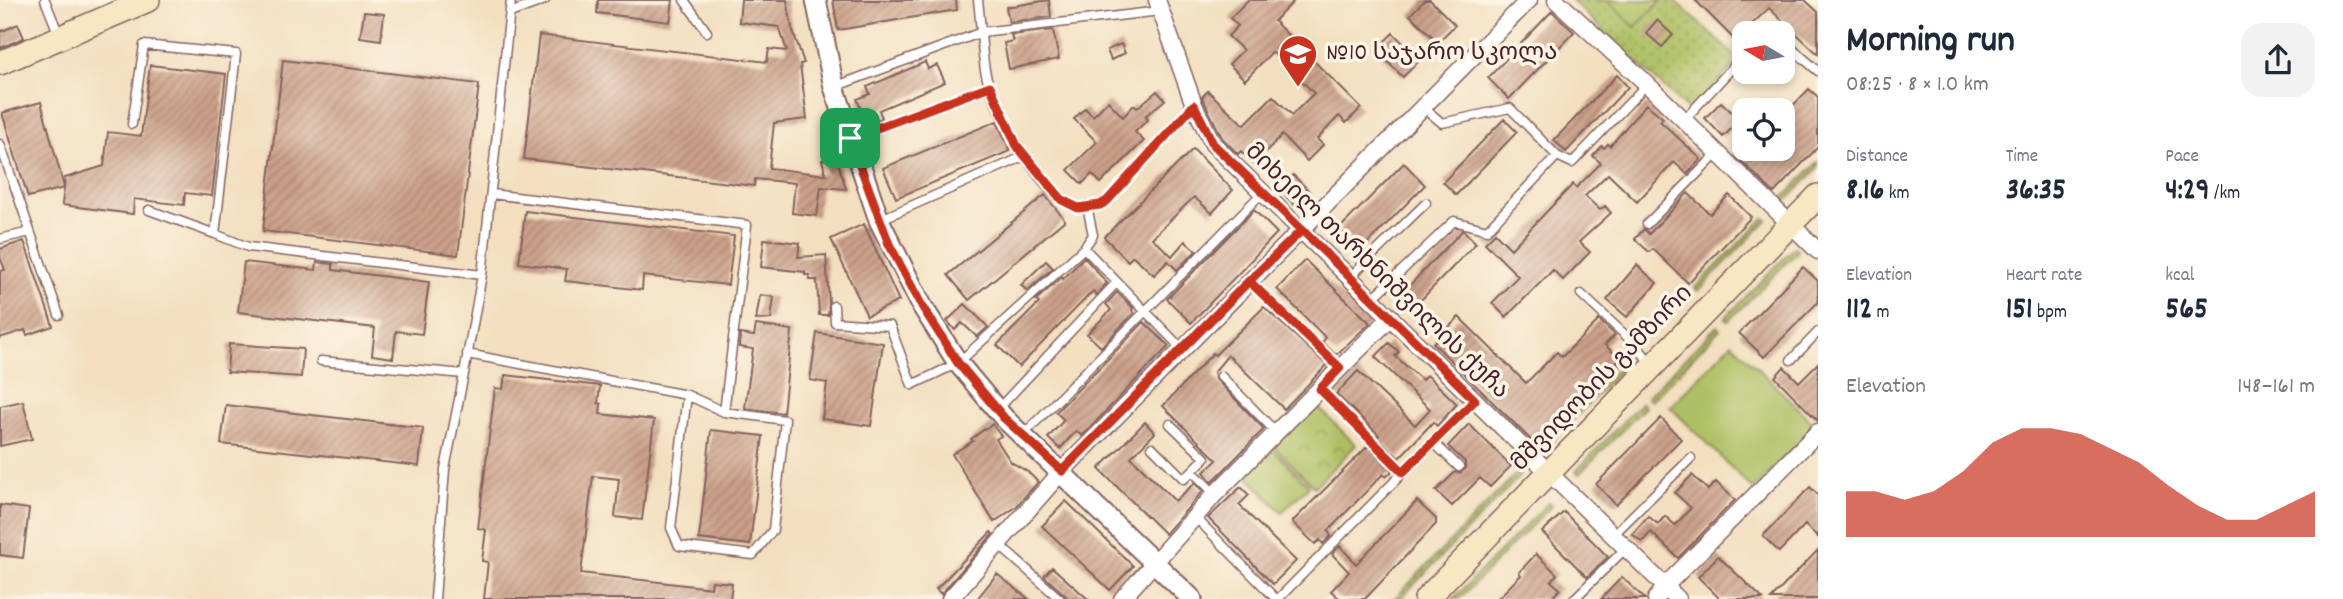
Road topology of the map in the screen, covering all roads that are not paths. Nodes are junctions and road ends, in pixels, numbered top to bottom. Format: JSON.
{"nodes":[{"id":1,"x":46,"y":0,"type":"edge"},
{"id":2,"x":148,"y":0,"type":"edge"},
{"id":3,"x":511,"y":0,"type":"edge"},
{"id":4,"x":545,"y":0,"type":"edge"},
{"id":5,"x":684,"y":0,"type":"edge"},
{"id":6,"x":817,"y":0,"type":"edge"},
{"id":7,"x":978,"y":0,"type":"edge"},
{"id":8,"x":1530,"y":0,"type":"edge"},
{"id":9,"x":1556,"y":0,"type":"edge"},
{"id":10,"x":1159,"y":5,"type":"edge"},
{"id":11,"x":510,"y":13,"type":"junction"},
{"id":12,"x":707,"y":32,"type":"dead end"},
{"id":13,"x":982,"y":32,"type":"junction"},
{"id":14,"x":60,"y":37,"type":"junction"},
{"id":15,"x":1796,"y":52,"type":"edge"},
{"id":16,"x":0,"y":63,"type":"edge"},
{"id":17,"x":1732,"y":68,"type":"edge"},
{"id":18,"x":1818,"y":71,"type":"edge"},
{"id":19,"x":1647,"y":84,"type":"junction"},
{"id":20,"x":990,"y":86,"type":"junction"},
{"id":21,"x":834,"y":87,"type":"junction"},
{"id":22,"x":1194,"y":105,"type":"junction"},
{"id":23,"x":1423,"y":107,"type":"junction"},
{"id":24,"x":1684,"y":120,"type":"junction"},
{"id":25,"x":132,"y":124,"type":"dead end"},
{"id":26,"x":850,"y":138,"type":"junction"},
{"id":27,"x":0,"y":144,"type":"edge"},
{"id":28,"x":1718,"y":152,"type":"junction"},
{"id":29,"x":1025,"y":156,"type":"junction"},
{"id":30,"x":1557,"y":156,"type":"junction"},
{"id":31,"x":1262,"y":193,"type":"junction"},
{"id":32,"x":491,"y":194,"type":"junction"},
{"id":33,"x":1818,"y":196,"type":"edge"},
{"id":34,"x":1426,"y":203,"type":"dead end"},
{"id":35,"x":1087,"y":206,"type":"junction"},
{"id":36,"x":149,"y":210,"type":"dead end"},
{"id":37,"x":879,"y":220,"type":"junction"},
{"id":38,"x":1790,"y":224,"type":"junction"},
{"id":39,"x":1647,"y":225,"type":"dead end"},
{"id":40,"x":1302,"y":230,"type":"junction"},
{"id":41,"x":30,"y":232,"type":"junction"},
{"id":42,"x":215,"y":234,"type":"junction"},
{"id":43,"x":0,"y":239,"type":"edge"},
{"id":44,"x":1084,"y":248,"type":"junction"},
{"id":45,"x":1818,"y":251,"type":"edge"},
{"id":46,"x":482,"y":275,"type":"junction"},
{"id":47,"x":1350,"y":277,"type":"junction"},
{"id":48,"x":1249,"y":281,"type":"junction"},
{"id":49,"x":1117,"y":282,"type":"junction"},
{"id":50,"x":1581,"y":294,"type":"dead end"},
{"id":51,"x":1372,"y":299,"type":"junction"},
{"id":52,"x":834,"y":306,"type":"dead end"},
{"id":53,"x":1144,"y":310,"type":"junction"},
{"id":54,"x":59,"y":315,"type":"dead end"},
{"id":55,"x":1391,"y":317,"type":"junction"},
{"id":56,"x":1818,"y":332,"type":"edge"},
{"id":57,"x":1182,"y":349,"type":"junction"},
{"id":58,"x":467,"y":354,"type":"junction"},
{"id":59,"x":1791,"y":360,"type":"dead end"},
{"id":60,"x":321,"y":361,"type":"dead end"},
{"id":61,"x":958,"y":363,"type":"junction"},
{"id":62,"x":1653,"y":366,"type":"junction"},
{"id":63,"x":1340,"y":368,"type":"junction"},
{"id":64,"x":464,"y":374,"type":"junction"},
{"id":65,"x":1221,"y":376,"type":"dead end"},
{"id":66,"x":1320,"y":389,"type":"junction"},
{"id":67,"x":687,"y":395,"type":"junction"},
{"id":68,"x":1475,"y":400,"type":"junction"},
{"id":69,"x":998,"y":410,"type":"junction"},
{"id":70,"x":724,"y":412,"type":"junction"},
{"id":71,"x":1170,"y":424,"type":"dead end"},
{"id":72,"x":1276,"y":432,"type":"junction"},
{"id":73,"x":1818,"y":432,"type":"edge"},
{"id":74,"x":1023,"y":435,"type":"junction"},
{"id":75,"x":1433,"y":442,"type":"junction"},
{"id":76,"x":1806,"y":444,"type":"junction"},
{"id":77,"x":1152,"y":447,"type":"dead end"},
{"id":78,"x":1818,"y":456,"type":"edge"},
{"id":79,"x":1691,"y":458,"type":"dead end"},
{"id":80,"x":1459,"y":467,"type":"dead end"},
{"id":81,"x":1062,"y":471,"type":"junction"},
{"id":82,"x":1192,"y":471,"type":"junction"},
{"id":83,"x":1403,"y":472,"type":"junction"},
{"id":84,"x":1549,"y":472,"type":"junction"},
{"id":85,"x":1215,"y":494,"type":"junction"},
{"id":86,"x":1195,"y":517,"type":"junction"},
{"id":87,"x":1613,"y":535,"type":"junction"},
{"id":88,"x":999,"y":545,"type":"junction"},
{"id":89,"x":1626,"y":548,"type":"junction"},
{"id":90,"x":1155,"y":562,"type":"junction"},
{"id":91,"x":1667,"y":595,"type":"edge"},
{"id":92,"x":435,"y":599,"type":"edge"},
{"id":93,"x":950,"y":599,"type":"edge"},
{"id":94,"x":1060,"y":599,"type":"edge"},
{"id":95,"x":1122,"y":599,"type":"edge"},
{"id":96,"x":1192,"y":599,"type":"edge"},
{"id":97,"x":1277,"y":599,"type":"edge"},
{"id":98,"x":1426,"y":599,"type":"edge"},
{"id":99,"x":1574,"y":599,"type":"edge"}],
"edges":[{"from":1,"to":14,"type":"lane"},
{"from":2,"to":14,"type":"main road"},
{"from":3,"to":11,"type":"lane"},
{"from":4,"to":11,"type":"lane"},
{"from":5,"to":12,"type":"lane"},
{"from":6,"to":21,"type":"street"},
{"from":7,"to":13,"type":"lane"},
{"from":8,"to":23,"type":"street"},
{"from":9,"to":19,"type":"street"},
{"from":10,"to":13,"type":"lane"},
{"from":10,"to":22,"type":"street","name":"მიხეილ თარხნიშვილის ქუჩა"},
{"from":11,"to":32,"type":"lane"},
{"from":13,"to":20,"type":"lane"},
{"from":13,"to":21,"type":"lane"},
{"from":14,"to":16,"type":"main road"},
{"from":15,"to":18,"type":"lane"},
{"from":17,"to":24,"type":"lane"},
{"from":19,"to":24,"type":"street"},
{"from":19,"to":30,"type":"lane"},
{"from":20,"to":26,"type":"lane"},
{"from":20,"to":29,"type":"lane"},
{"from":21,"to":26,"type":"street"},
{"from":22,"to":31,"type":"street","name":"მიხეილ თარხნიშვილის ქუჩა"},
{"from":22,"to":35,"type":"lane"},
{"from":23,"to":30,"type":"lane"},
{"from":23,"to":40,"type":"street"},
{"from":24,"to":28,"type":"street"},
{"from":25,"to":42,"type":"lane"},
{"from":26,"to":37,"type":"street"},
{"from":27,"to":41,"type":"lane"},
{"from":28,"to":38,"type":"street"},
{"from":28,"to":39,"type":"lane"},
{"from":29,"to":35,"type":"lane"},
{"from":29,"to":37,"type":"lane"},
{"from":30,"to":51,"type":"lane"},
{"from":31,"to":40,"type":"street","name":"მიხეილ თარხნიშვილის ქუჩა"},
{"from":31,"to":53,"type":"lane"},
{"from":32,"to":46,"type":"lane"},
{"from":32,"to":70,"type":"lane"},
{"from":33,"to":38,"type":"main road","name":"მშვიდობის გამზირი"},
{"from":34,"to":47,"type":"lane"},
{"from":35,"to":44,"type":"lane"},
{"from":36,"to":42,"type":"lane"},
{"from":37,"to":61,"type":"street"},
{"from":38,"to":45,"type":"street"},
{"from":38,"to":62,"type":"main road","name":"მშვიდობის გამზირი"},
{"from":40,"to":47,"type":"street","name":"მიხეილ თარხნიშვილის ქუჩა"},
{"from":40,"to":48,"type":"street"},
{"from":41,"to":43,"type":"lane"},
{"from":41,"to":54,"type":"lane"},
{"from":42,"to":46,"type":"lane"},
{"from":44,"to":49,"type":"lane"},
{"from":44,"to":61,"type":"lane"},
{"from":46,"to":58,"type":"lane"},
{"from":47,"to":51,"type":"street","name":"მიხეილ თარხნიშვილის ქუჩა"},
{"from":48,"to":57,"type":"street"},
{"from":48,"to":63,"type":"lane"},
{"from":49,"to":53,"type":"lane"},
{"from":49,"to":69,"type":"lane"},
{"from":50,"to":62,"type":"lane"},
{"from":51,"to":55,"type":"street","name":"მიხეილ თარხნიშვილის ქუჩა"},
{"from":52,"to":61,"type":"lane"},
{"from":53,"to":57,"type":"lane"},
{"from":53,"to":74,"type":"lane"},
{"from":55,"to":63,"type":"street"},
{"from":55,"to":68,"type":"street","name":"მიხეილ თარხნიშვილის ქუჩა"},
{"from":56,"to":59,"type":"lane"},
{"from":57,"to":81,"type":"street"},
{"from":58,"to":64,"type":"lane"},
{"from":58,"to":67,"type":"lane"},
{"from":60,"to":64,"type":"lane"},
{"from":61,"to":69,"type":"street"},
{"from":62,"to":84,"type":"main road","name":"მშვიდობის გამზირი"},
{"from":63,"to":66,"type":"street"},
{"from":64,"to":92,"type":"lane"},
{"from":65,"to":72,"type":"lane"},
{"from":66,"to":72,"type":"street"},
{"from":66,"to":83,"type":"lane"},
{"from":67,"to":70,"type":"lane"},
{"from":67,"to":70,"type":"lane"},
{"from":68,"to":75,"type":"lane"},
{"from":68,"to":84,"type":"street","name":"მიხეილ თარხნიშვილის ქუჩა"},
{"from":69,"to":74,"type":"street"},
{"from":71,"to":82,"type":"lane"},
{"from":72,"to":85,"type":"street"},
{"from":73,"to":76,"type":"street"},
{"from":74,"to":81,"type":"street"},
{"from":75,"to":80,"type":"lane"},
{"from":75,"to":83,"type":"lane"},
{"from":76,"to":78,"type":"street"},
{"from":76,"to":91,"type":"street"},
{"from":77,"to":82,"type":"lane"},
{"from":79,"to":87,"type":"lane"},
{"from":81,"to":88,"type":"street"},
{"from":81,"to":90,"type":"street"},
{"from":82,"to":85,"type":"lane"},
{"from":83,"to":97,"type":"lane"},
{"from":84,"to":87,"type":"street","name":"მიხეილ თარხნიშვილის ქუჩა"},
{"from":84,"to":98,"type":"main road","name":"მშვიდობის გამზირი"},
{"from":85,"to":86,"type":"street"},
{"from":86,"to":90,"type":"street"},
{"from":86,"to":97,"type":"lane"},
{"from":87,"to":89,"type":"street","name":"მიხეილ თარხნიშვილის ქუჩა"},
{"from":88,"to":93,"type":"street"},
{"from":88,"to":94,"type":"lane"},
{"from":89,"to":91,"type":"street","name":"მიხეილ თარხნიშვილის ქუჩა"},
{"from":89,"to":99,"type":"lane"},
{"from":90,"to":95,"type":"street"},
{"from":90,"to":96,"type":"street"}]}
